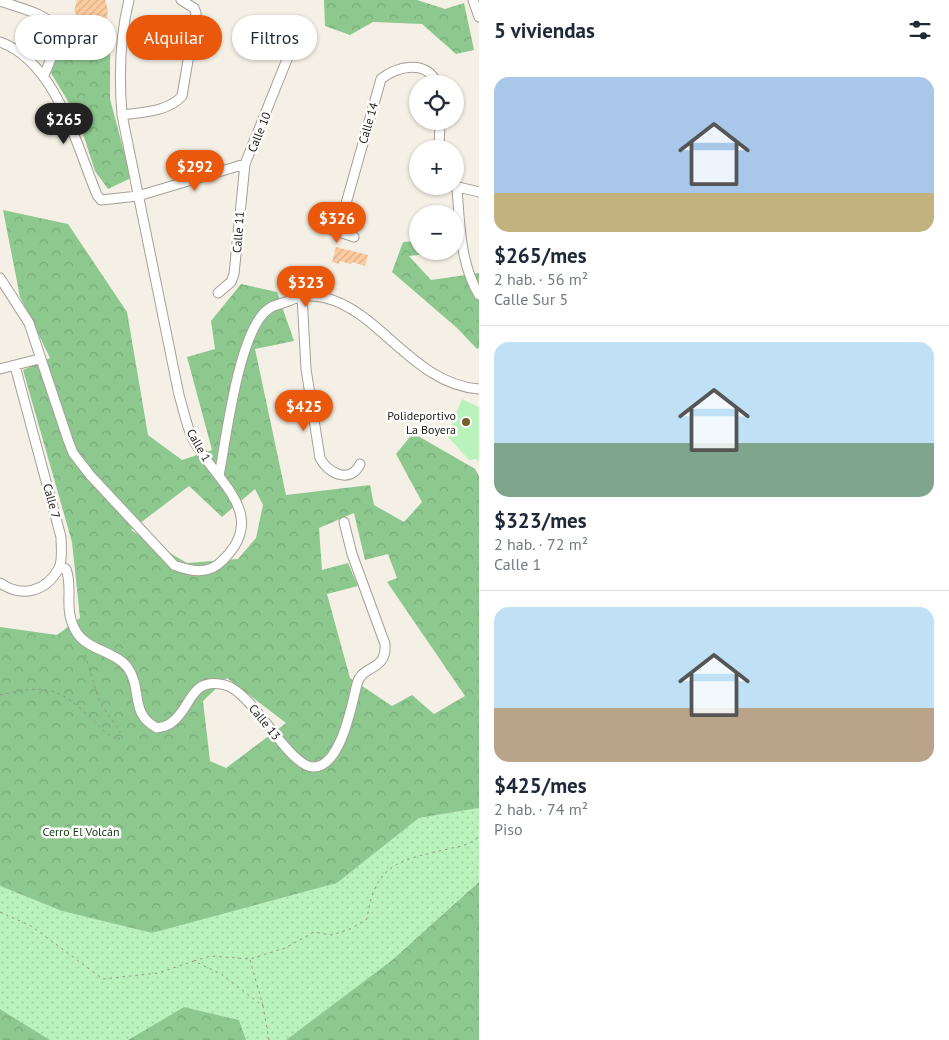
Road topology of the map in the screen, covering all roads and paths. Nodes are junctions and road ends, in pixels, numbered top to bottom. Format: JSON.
{"nodes":[{"id":1,"x":181,"y":0,"type":"edge"},
{"id":2,"x":473,"y":0,"type":"edge"},
{"id":3,"x":0,"y":1,"type":"edge"},
{"id":4,"x":127,"y":1,"type":"edge"},
{"id":5,"x":479,"y":17,"type":"edge"},
{"id":6,"x":0,"y":42,"type":"edge"},
{"id":7,"x":287,"y":60,"type":"edge"},
{"id":8,"x":44,"y":75,"type":"junction"},
{"id":9,"x":431,"y":75,"type":"edge"},
{"id":10,"x":122,"y":114,"type":"junction"},
{"id":11,"x":244,"y":164,"type":"junction"},
{"id":12,"x":464,"y":189,"type":"edge"},
{"id":13,"x":479,"y":192,"type":"edge"},
{"id":14,"x":457,"y":195,"type":"edge"},
{"id":15,"x":138,"y":196,"type":"junction"},
{"id":16,"x":327,"y":228,"type":"dead end"},
{"id":17,"x":338,"y":232,"type":"junction"},
{"id":18,"x":354,"y":237,"type":"dead end"},
{"id":19,"x":0,"y":278,"type":"edge"},
{"id":20,"x":218,"y":294,"type":"dead end"},
{"id":21,"x":479,"y":295,"type":"edge"},
{"id":22,"x":302,"y":296,"type":"junction"},
{"id":23,"x":39,"y":359,"type":"junction"},
{"id":24,"x":15,"y":366,"type":"junction"},
{"id":25,"x":0,"y":369,"type":"edge"},
{"id":26,"x":479,"y":389,"type":"edge"},
{"id":27,"x":360,"y":464,"type":"dead end"},
{"id":28,"x":219,"y":476,"type":"junction"},
{"id":29,"x":344,"y":522,"type":"dead end"},
{"id":30,"x":60,"y":566,"type":"junction"},
{"id":31,"x":0,"y":583,"type":"edge"},
{"id":32,"x":78,"y":635,"type":"junction"},
{"id":33,"x":0,"y":695,"type":"edge"},
{"id":34,"x":479,"y":836,"type":"edge"},
{"id":35,"x":0,"y":912,"type":"edge"},
{"id":36,"x":250,"y":959,"type":"junction"},
{"id":37,"x":194,"y":961,"type":"junction"},
{"id":38,"x":263,"y":1006,"type":"junction"},
{"id":39,"x":269,"y":1040,"type":"edge"}],
"edges":[{"from":1,"to":10,"type":"street"},
{"from":2,"to":5,"type":"street"},
{"from":3,"to":8,"type":"street"},
{"from":4,"to":10,"type":"street","name":"Calle 1"},
{"from":6,"to":8,"type":"street"},
{"from":7,"to":11,"type":"street","name":"Calle 10"},
{"from":8,"to":15,"type":"street","name":"Calle 10"},
{"from":9,"to":17,"type":"street","name":"Calle 14"},
{"from":10,"to":15,"type":"street","name":"Calle 1"},
{"from":11,"to":15,"type":"street","name":"Calle 10"},
{"from":11,"to":20,"type":"street","name":"Calle 11"},
{"from":12,"to":13,"type":"street"},
{"from":14,"to":21,"type":"street"},
{"from":15,"to":28,"type":"street","name":"Calle 1"},
{"from":16,"to":17,"type":"street"},
{"from":17,"to":18,"type":"street"},
{"from":19,"to":23,"type":"street"},
{"from":22,"to":26,"type":"street","name":"Calle 1"},
{"from":22,"to":27,"type":"street"},
{"from":22,"to":28,"type":"street","name":"Calle 1"},
{"from":23,"to":24,"type":"street"},
{"from":23,"to":28,"type":"street"},
{"from":24,"to":25,"type":"street"},
{"from":24,"to":30,"type":"street","name":"Calle 7"},
{"from":29,"to":32,"type":"street","name":"Calle 13"},
{"from":30,"to":31,"type":"street"},
{"from":30,"to":32,"type":"street"},
{"from":32,"to":33,"type":"path"},
{"from":34,"to":36,"type":"path"},
{"from":35,"to":37,"type":"path"},
{"from":36,"to":37,"type":"path"},
{"from":36,"to":38,"type":"path"},
{"from":37,"to":38,"type":"path"},
{"from":38,"to":39,"type":"path"}]}
